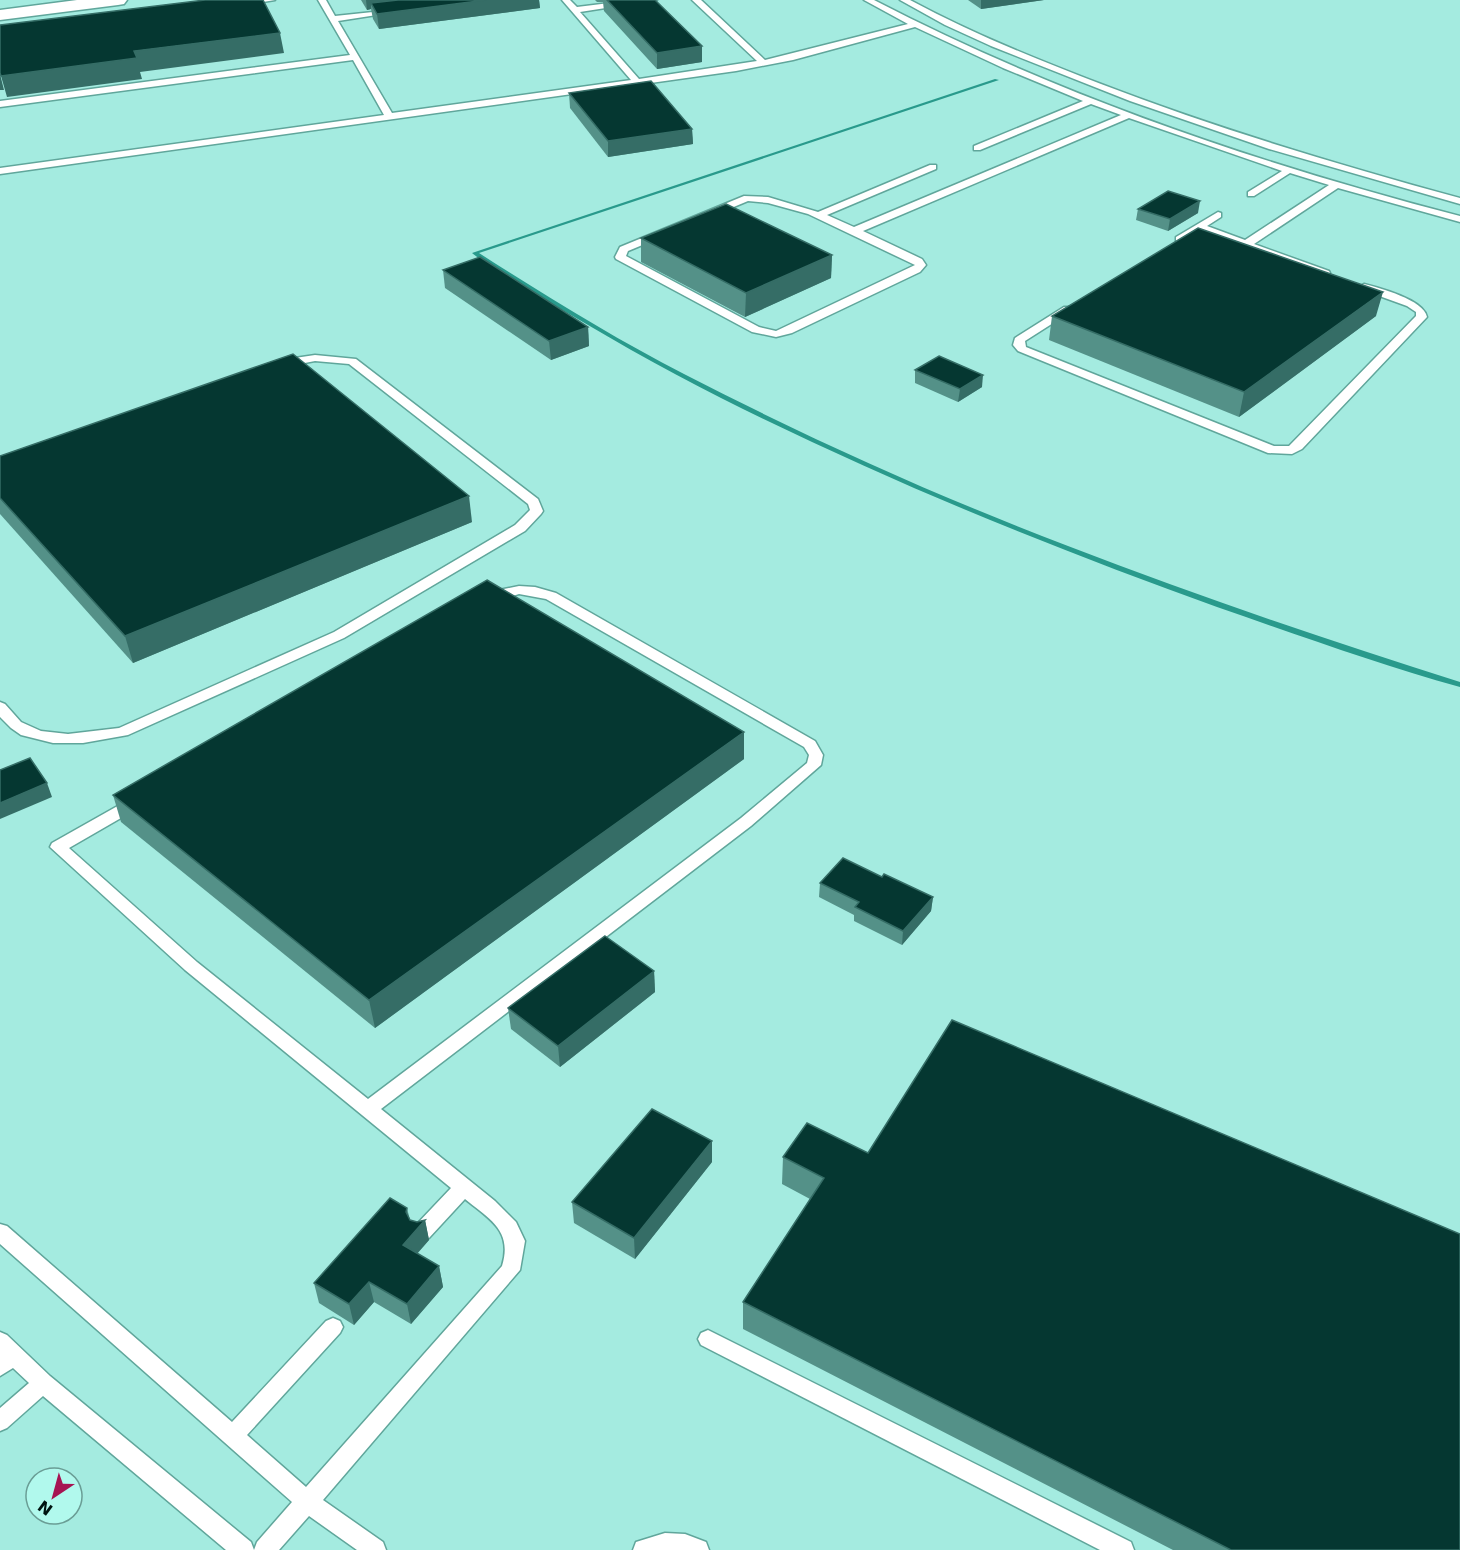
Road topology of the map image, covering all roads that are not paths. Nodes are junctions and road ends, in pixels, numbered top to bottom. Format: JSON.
{"nodes":[{"id":1,"x":118,"y":0,"type":"edge"},
{"id":2,"x":271,"y":0,"type":"edge"},
{"id":3,"x":322,"y":0,"type":"edge"},
{"id":4,"x":566,"y":0,"type":"edge"},
{"id":5,"x":653,"y":0,"type":"edge"},
{"id":6,"x":696,"y":0,"type":"edge"},
{"id":7,"x":868,"y":0,"type":"edge"},
{"id":8,"x":904,"y":0,"type":"edge"},
{"id":9,"x":235,"y":4,"type":"edge"},
{"id":10,"x":403,"y":10,"type":"edge"},
{"id":11,"x":574,"y":10,"type":"junction"},
{"id":12,"x":0,"y":15,"type":"edge"},
{"id":13,"x":333,"y":19,"type":"junction"},
{"id":14,"x":915,"y":25,"type":"junction"},
{"id":15,"x":355,"y":57,"type":"junction"},
{"id":16,"x":764,"y":63,"type":"junction"},
{"id":17,"x":636,"y":81,"type":"junction"},
{"id":18,"x":1091,"y":101,"type":"junction"},
{"id":19,"x":0,"y":104,"type":"edge"},
{"id":20,"x":1129,"y":115,"type":"junction"},
{"id":21,"x":390,"y":117,"type":"junction"},
{"id":22,"x":977,"y":148,"type":"dead end"},
{"id":23,"x":933,"y":167,"type":"dead end"},
{"id":24,"x":1289,"y":170,"type":"junction"},
{"id":25,"x":0,"y":171,"type":"edge"},
{"id":26,"x":1337,"y":184,"type":"junction"},
{"id":27,"x":1251,"y":194,"type":"dead end"},
{"id":28,"x":1460,"y":201,"type":"edge"},
{"id":29,"x":1218,"y":215,"type":"dead end"},
{"id":30,"x":816,"y":216,"type":"junction"},
{"id":31,"x":1460,"y":219,"type":"edge"},
{"id":32,"x":1198,"y":227,"type":"junction"},
{"id":33,"x":853,"y":231,"type":"junction"},
{"id":34,"x":1247,"y":244,"type":"junction"},
{"id":35,"x":1170,"y":245,"type":"edge"},
{"id":36,"x":1335,"y":276,"type":"edge"},
{"id":37,"x":1356,"y":284,"type":"edge"},
{"id":38,"x":1073,"y":306,"type":"edge"},
{"id":39,"x":267,"y":369,"type":"edge"},
{"id":40,"x":474,"y":608,"type":"edge"},
{"id":41,"x":0,"y":707,"type":"edge"},
{"id":42,"x":152,"y":794,"type":"edge"},
{"id":43,"x":368,"y":1109,"type":"junction"},
{"id":44,"x":464,"y":1187,"type":"junction"},
{"id":45,"x":0,"y":1232,"type":"edge"},
{"id":46,"x":422,"y":1232,"type":"edge"},
{"id":47,"x":333,"y":1327,"type":"dead end"},
{"id":48,"x":708,"y":1339,"type":"dead end"},
{"id":49,"x":5,"y":1354,"type":"edge"},
{"id":50,"x":43,"y":1383,"type":"junction"},
{"id":51,"x":0,"y":1421,"type":"edge"},
{"id":52,"x":233,"y":1435,"type":"junction"},
{"id":53,"x":308,"y":1502,"type":"junction"},
{"id":54,"x":243,"y":1550,"type":"edge"},
{"id":55,"x":265,"y":1550,"type":"edge"},
{"id":56,"x":375,"y":1550,"type":"edge"},
{"id":57,"x":644,"y":1550,"type":"edge"},
{"id":58,"x":698,"y":1550,"type":"edge"},
{"id":59,"x":1123,"y":1550,"type":"edge"}],
"edges":[{"from":1,"to":12,"type":"street"},
{"from":2,"to":9,"type":"lane"},
{"from":3,"to":13,"type":"lane"},
{"from":4,"to":11,"type":"lane"},
{"from":5,"to":11,"type":"lane"},
{"from":6,"to":16,"type":"lane"},
{"from":7,"to":14,"type":"lane"},
{"from":8,"to":28,"type":"lane"},
{"from":10,"to":13,"type":"lane"},
{"from":11,"to":17,"type":"lane"},
{"from":13,"to":15,"type":"lane"},
{"from":14,"to":16,"type":"lane"},
{"from":14,"to":18,"type":"lane"},
{"from":15,"to":19,"type":"lane"},
{"from":15,"to":21,"type":"lane"},
{"from":16,"to":17,"type":"lane"},
{"from":17,"to":21,"type":"lane"},
{"from":18,"to":20,"type":"lane"},
{"from":18,"to":22,"type":"lane"},
{"from":20,"to":24,"type":"lane"},
{"from":20,"to":33,"type":"lane"},
{"from":21,"to":25,"type":"lane"},
{"from":23,"to":30,"type":"lane"},
{"from":24,"to":26,"type":"lane"},
{"from":24,"to":27,"type":"lane"},
{"from":26,"to":31,"type":"lane"},
{"from":26,"to":34,"type":"lane"},
{"from":29,"to":32,"type":"lane"},
{"from":30,"to":33,"type":"lane"},
{"from":30,"to":33,"type":"lane"},
{"from":32,"to":34,"type":"lane"},
{"from":32,"to":35,"type":"lane"},
{"from":34,"to":36,"type":"lane"},
{"from":37,"to":38,"type":"lane"},
{"from":39,"to":41,"type":"lane"},
{"from":40,"to":43,"type":"lane"},
{"from":42,"to":43,"type":"lane"},
{"from":43,"to":44,"type":"lane"},
{"from":44,"to":46,"type":"lane"},
{"from":44,"to":53,"type":"lane"},
{"from":45,"to":52,"type":"lane"},
{"from":47,"to":52,"type":"lane"},
{"from":48,"to":59,"type":"lane"},
{"from":49,"to":50,"type":"lane"},
{"from":50,"to":51,"type":"lane"},
{"from":50,"to":54,"type":"lane"},
{"from":52,"to":53,"type":"lane"},
{"from":53,"to":55,"type":"lane"},
{"from":53,"to":56,"type":"lane"},
{"from":57,"to":58,"type":"lane"}]}
